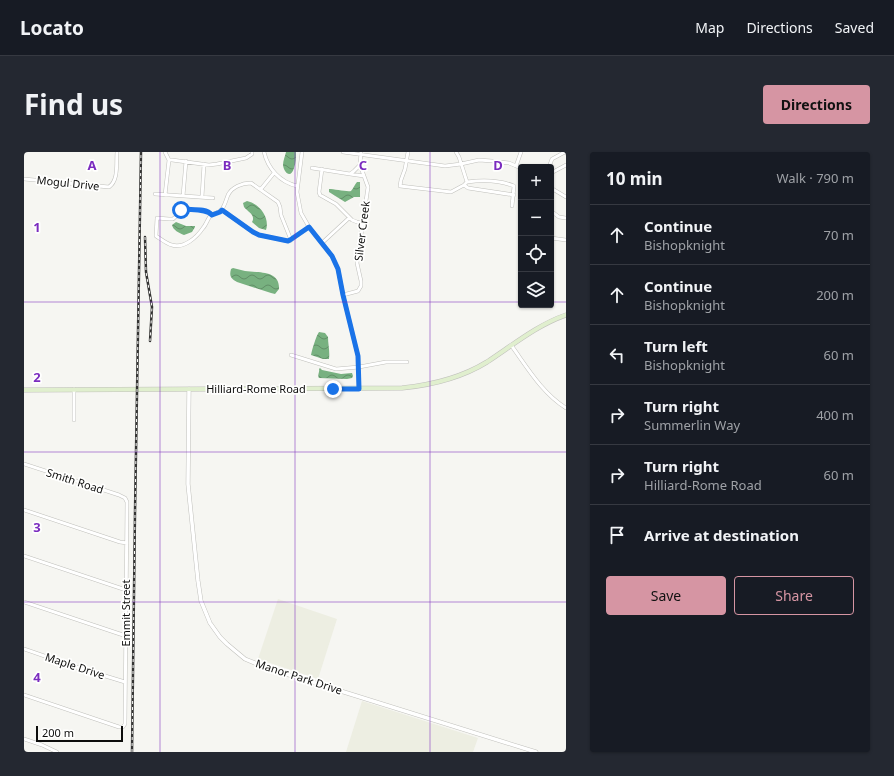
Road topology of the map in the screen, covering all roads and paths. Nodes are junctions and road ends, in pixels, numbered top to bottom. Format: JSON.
{"nodes":[{"id":1,"x":116,"y":152,"type":"edge"},
{"id":2,"x":165,"y":152,"type":"edge"},
{"id":3,"x":252,"y":152,"type":"edge"},
{"id":4,"x":264,"y":152,"type":"edge"},
{"id":5,"x":302,"y":152,"type":"edge"},
{"id":6,"x":344,"y":152,"type":"edge"},
{"id":7,"x":408,"y":152,"type":"edge"},
{"id":8,"x":456,"y":152,"type":"edge"},
{"id":9,"x":521,"y":152,"type":"edge"},
{"id":10,"x":565,"y":152,"type":"edge"},
{"id":11,"x":361,"y":153,"type":"edge"},
{"id":12,"x":169,"y":160,"type":"junction"},
{"id":13,"x":186,"y":161,"type":"junction"},
{"id":14,"x":407,"y":161,"type":"junction"},
{"id":15,"x":204,"y":164,"type":"junction"},
{"id":16,"x":461,"y":164,"type":"junction"},
{"id":17,"x":550,"y":164,"type":"edge"},
{"id":18,"x":360,"y":165,"type":"junction"},
{"id":19,"x":566,"y":165,"type":"edge"},
{"id":20,"x":516,"y":166,"type":"joint"},
{"id":21,"x":312,"y":168,"type":"dead end"},
{"id":22,"x":322,"y":169,"type":"junction"},
{"id":23,"x":554,"y":171,"type":"edge"},
{"id":24,"x":274,"y":173,"type":"junction"},
{"id":25,"x":350,"y":174,"type":"junction"},
{"id":26,"x":364,"y":176,"type":"junction"},
{"id":27,"x":24,"y":179,"type":"edge"},
{"id":28,"x":466,"y":182,"type":"junction"},
{"id":29,"x":464,"y":185,"type":"junction"},
{"id":30,"x":298,"y":186,"type":"junction"},
{"id":31,"x":261,"y":189,"type":"junction"},
{"id":32,"x":554,"y":190,"type":"edge"},
{"id":33,"x":155,"y":194,"type":"dead end"},
{"id":34,"x":165,"y":195,"type":"junction"},
{"id":35,"x":514,"y":195,"type":"junction"},
{"id":36,"x":183,"y":196,"type":"junction"},
{"id":37,"x":202,"y":197,"type":"junction"},
{"id":38,"x":566,"y":197,"type":"edge"},
{"id":39,"x":213,"y":198,"type":"dead end"},
{"id":40,"x":512,"y":206,"type":"dead end"},
{"id":41,"x":222,"y":210,"type":"junction"},
{"id":42,"x":554,"y":213,"type":"edge"},
{"id":43,"x":212,"y":215,"type":"junction"},
{"id":44,"x":349,"y":218,"type":"junction"},
{"id":45,"x":566,"y":218,"type":"edge"},
{"id":46,"x":362,"y":223,"type":"junction"},
{"id":47,"x":309,"y":227,"type":"junction"},
{"id":48,"x":554,"y":238,"type":"edge"},
{"id":49,"x":291,"y":240,"type":"junction"},
{"id":50,"x":566,"y":240,"type":"edge"},
{"id":51,"x":322,"y":243,"type":"junction"},
{"id":52,"x":343,"y":295,"type":"junction"},
{"id":53,"x":566,"y":315,"type":"edge"},
{"id":54,"x":511,"y":345,"type":"junction"},
{"id":55,"x":291,"y":355,"type":"dead end"},
{"id":56,"x":407,"y":362,"type":"dead end"},
{"id":57,"x":359,"y":367,"type":"junction"},
{"id":58,"x":74,"y":389,"type":"junction"},
{"id":59,"x":189,"y":389,"type":"junction"},
{"id":60,"x":359,"y":389,"type":"junction"},
{"id":61,"x":24,"y":390,"type":"edge"},
{"id":62,"x":566,"y":408,"type":"edge"},
{"id":63,"x":74,"y":420,"type":"dead end"},
{"id":64,"x":24,"y":464,"type":"edge"},
{"id":65,"x":125,"y":498,"type":"joint"},
{"id":66,"x":24,"y":510,"type":"edge"},
{"id":67,"x":127,"y":543,"type":"junction"},
{"id":68,"x":24,"y":556,"type":"edge"},
{"id":69,"x":126,"y":590,"type":"junction"},
{"id":70,"x":24,"y":602,"type":"edge"},
{"id":71,"x":126,"y":636,"type":"junction"},
{"id":72,"x":24,"y":649,"type":"edge"},
{"id":73,"x":125,"y":682,"type":"junction"},
{"id":74,"x":24,"y":695,"type":"edge"},
{"id":75,"x":24,"y":739,"type":"edge"},
{"id":76,"x":57,"y":752,"type":"edge"},
{"id":77,"x":536,"y":752,"type":"edge"}],
"edges":[{"from":1,"to":27,"type":"street","name":"Mogul Drive"},
{"from":2,"to":12,"type":"street"},
{"from":3,"to":15,"type":"street"},
{"from":4,"to":24,"type":"street"},
{"from":5,"to":30,"type":"street"},
{"from":6,"to":11,"type":"street"},
{"from":7,"to":14,"type":"street"},
{"from":8,"to":16,"type":"street"},
{"from":9,"to":20,"type":"street"},
{"from":10,"to":17,"type":"street"},
{"from":11,"to":14,"type":"street"},
{"from":11,"to":18,"type":"street","name":"Silver Creek"},
{"from":12,"to":13,"type":"street"},
{"from":12,"to":34,"type":"street"},
{"from":13,"to":15,"type":"street"},
{"from":13,"to":36,"type":"street"},
{"from":14,"to":16,"type":"street"},
{"from":14,"to":29,"type":"street"},
{"from":15,"to":37,"type":"street"},
{"from":16,"to":20,"type":"street"},
{"from":16,"to":28,"type":"street"},
{"from":18,"to":25,"type":"street"},
{"from":18,"to":26,"type":"street","name":"Silver Creek"},
{"from":19,"to":23,"type":"street"},
{"from":21,"to":22,"type":"street"},
{"from":22,"to":25,"type":"street"},
{"from":22,"to":44,"type":"street"},
{"from":24,"to":30,"type":"street"},
{"from":24,"to":31,"type":"street"},
{"from":25,"to":26,"type":"street"},
{"from":26,"to":46,"type":"street","name":"Silver Creek"},
{"from":28,"to":29,"type":"street"},
{"from":28,"to":35,"type":"street"},
{"from":29,"to":35,"type":"street"},
{"from":30,"to":47,"type":"street"},
{"from":31,"to":41,"type":"street"},
{"from":31,"to":49,"type":"street"},
{"from":32,"to":38,"type":"street"},
{"from":33,"to":34,"type":"street"},
{"from":34,"to":36,"type":"street"},
{"from":35,"to":40,"type":"street"},
{"from":36,"to":37,"type":"street"},
{"from":37,"to":39,"type":"street"},
{"from":41,"to":43,"type":"street"},
{"from":41,"to":49,"type":"street"},
{"from":42,"to":45,"type":"street"},
{"from":43,"to":43,"type":"street"},
{"from":44,"to":46,"type":"street"},
{"from":44,"to":51,"type":"street"},
{"from":46,"to":52,"type":"street","name":"Silver Creek"},
{"from":47,"to":49,"type":"street"},
{"from":47,"to":51,"type":"street"},
{"from":48,"to":50,"type":"street"},
{"from":51,"to":52,"type":"street"},
{"from":52,"to":57,"type":"street"},
{"from":53,"to":54,"type":"main road","name":"Hilliard-Rome Road"},
{"from":54,"to":60,"type":"main road","name":"Hilliard-Rome Road"},
{"from":54,"to":62,"type":"street"},
{"from":55,"to":57,"type":"street"},
{"from":56,"to":57,"type":"street"},
{"from":57,"to":60,"type":"street"},
{"from":58,"to":59,"type":"main road","name":"Hilliard-Rome Road"},
{"from":58,"to":61,"type":"main road","name":"Hilliard-Rome Road"},
{"from":58,"to":63,"type":"street"},
{"from":59,"to":60,"type":"main road","name":"Hilliard-Rome Road"},
{"from":59,"to":77,"type":"street","name":"Manor Park Drive"},
{"from":64,"to":65,"type":"street","name":"Smith Road"},
{"from":65,"to":67,"type":"street","name":"Emmit Street"},
{"from":66,"to":67,"type":"street"},
{"from":67,"to":69,"type":"street","name":"Emmit Street"},
{"from":68,"to":69,"type":"street"},
{"from":69,"to":71,"type":"street","name":"Emmit Street"},
{"from":70,"to":71,"type":"street"},
{"from":71,"to":73,"type":"street","name":"Emmit Street"},
{"from":72,"to":73,"type":"street","name":"Maple Drive"},
{"from":73,"to":74,"type":"street","name":"Emmit Street"},
{"from":75,"to":76,"type":"street"}]}
